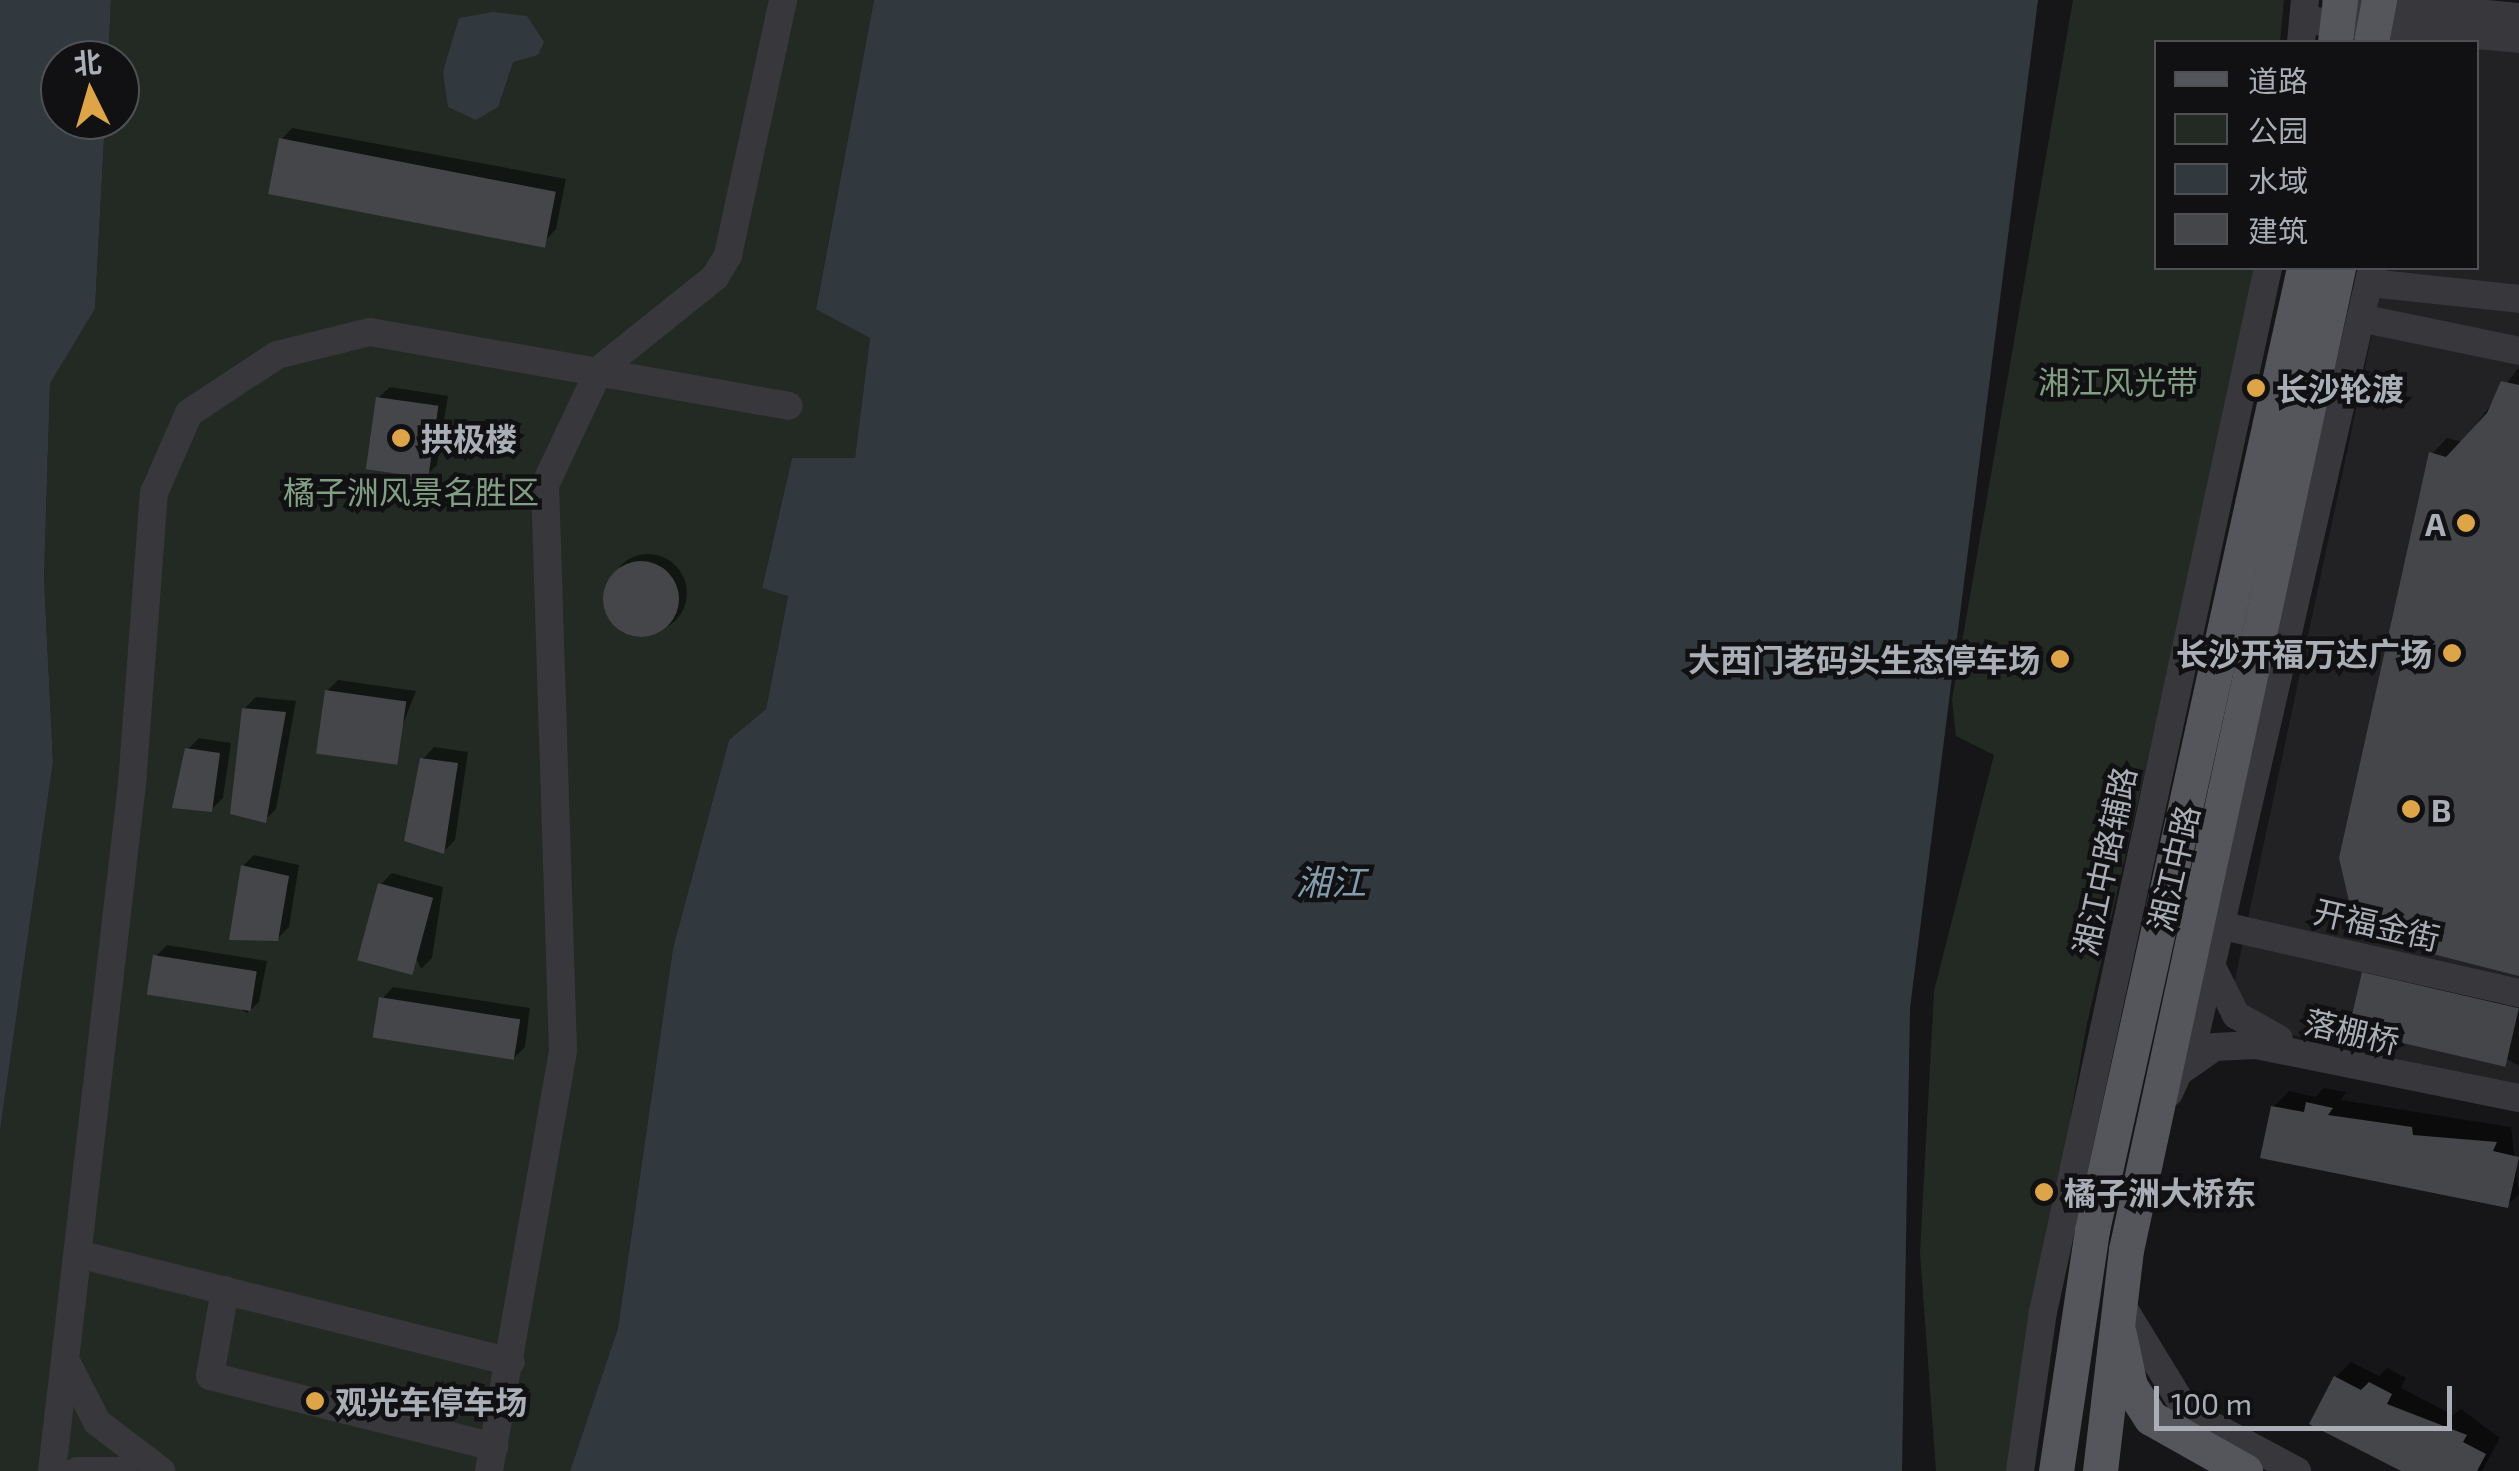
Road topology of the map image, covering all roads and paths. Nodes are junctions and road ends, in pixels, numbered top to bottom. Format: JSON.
{"nodes":[{"id":1,"x":783,"y":0,"type":"edge"},
{"id":2,"x":2325,"y":16,"type":"edge"},
{"id":3,"x":2519,"y":17,"type":"edge"},
{"id":4,"x":2376,"y":18,"type":"edge"},
{"id":5,"x":2414,"y":20,"type":"edge"},
{"id":6,"x":2519,"y":39,"type":"edge"},
{"id":7,"x":2268,"y":270,"type":"edge"},
{"id":8,"x":2304,"y":270,"type":"edge"},
{"id":9,"x":2338,"y":270,"type":"edge"},
{"id":10,"x":2371,"y":275,"type":"edge"},
{"id":11,"x":2519,"y":299,"type":"edge"},
{"id":12,"x":2365,"y":319,"type":"junction"},
{"id":13,"x":2519,"y":351,"type":"edge"},
{"id":14,"x":599,"y":370,"type":"junction"},
{"id":15,"x":790,"y":406,"type":"dead end"},
{"id":16,"x":2219,"y":925,"type":"junction"},
{"id":17,"x":2211,"y":964,"type":"junction"},
{"id":18,"x":2519,"y":993,"type":"edge"},
{"id":19,"x":2180,"y":1074,"type":"junction"},
{"id":20,"x":2519,"y":1097,"type":"edge"},
{"id":21,"x":2152,"y":1120,"type":"junction"},
{"id":22,"x":78,"y":1254,"type":"junction"},
{"id":23,"x":225,"y":1290,"type":"junction"},
{"id":24,"x":2117,"y":1296,"type":"junction"},
{"id":25,"x":67,"y":1353,"type":"junction"},
{"id":26,"x":511,"y":1362,"type":"junction"},
{"id":27,"x":491,"y":1459,"type":"edge"},
{"id":28,"x":2289,"y":1469,"type":"edge"},
{"id":29,"x":52,"y":1471,"type":"edge"},
{"id":30,"x":76,"y":1471,"type":"edge"},
{"id":31,"x":122,"y":1471,"type":"edge"},
{"id":32,"x":161,"y":1471,"type":"edge"},
{"id":33,"x":2020,"y":1471,"type":"edge"},
{"id":34,"x":2056,"y":1471,"type":"edge"},
{"id":35,"x":2100,"y":1471,"type":"edge"},
{"id":36,"x":2245,"y":1471,"type":"edge"}],
"edges":[{"from":1,"to":14,"type":"street"},
{"from":2,"to":4,"type":"street"},
{"from":3,"to":5,"type":"street"},
{"from":4,"to":5,"type":"street"},
{"from":5,"to":6,"type":"street"},
{"from":7,"to":33,"type":"street","name":"湘江中路辅路"},
{"from":8,"to":34,"type":"main road","name":"湘江中路"},
{"from":9,"to":21,"type":"main road","name":"湘江中路"},
{"from":10,"to":11,"type":"street"},
{"from":10,"to":12,"type":"street","name":"湘江中路"},
{"from":12,"to":13,"type":"street"},
{"from":12,"to":16,"type":"street","name":"湘江中路"},
{"from":14,"to":15,"type":"street"},
{"from":14,"to":22,"type":"street"},
{"from":14,"to":26,"type":"street"},
{"from":16,"to":17,"type":"street","name":"湘江中路"},
{"from":16,"to":18,"type":"street","name":"开福金街"},
{"from":17,"to":19,"type":"street","name":"湘江中路"},
{"from":17,"to":20,"type":"street","name":"落棚桥"},
{"from":19,"to":20,"type":"street","name":"落棚桥"},
{"from":19,"to":21,"type":"street","name":"湘江中路"},
{"from":21,"to":24,"type":"main road","name":"湘江中路"},
{"from":22,"to":23,"type":"street"},
{"from":22,"to":25,"type":"street"},
{"from":23,"to":26,"type":"street"},
{"from":23,"to":27,"type":"street"},
{"from":24,"to":28,"type":"street"},
{"from":24,"to":35,"type":"main road","name":"湘江中路"},
{"from":24,"to":36,"type":"main road"},
{"from":25,"to":29,"type":"street"},
{"from":25,"to":32,"type":"street"},
{"from":26,"to":27,"type":"street"},
{"from":30,"to":31,"type":"street"}]}
